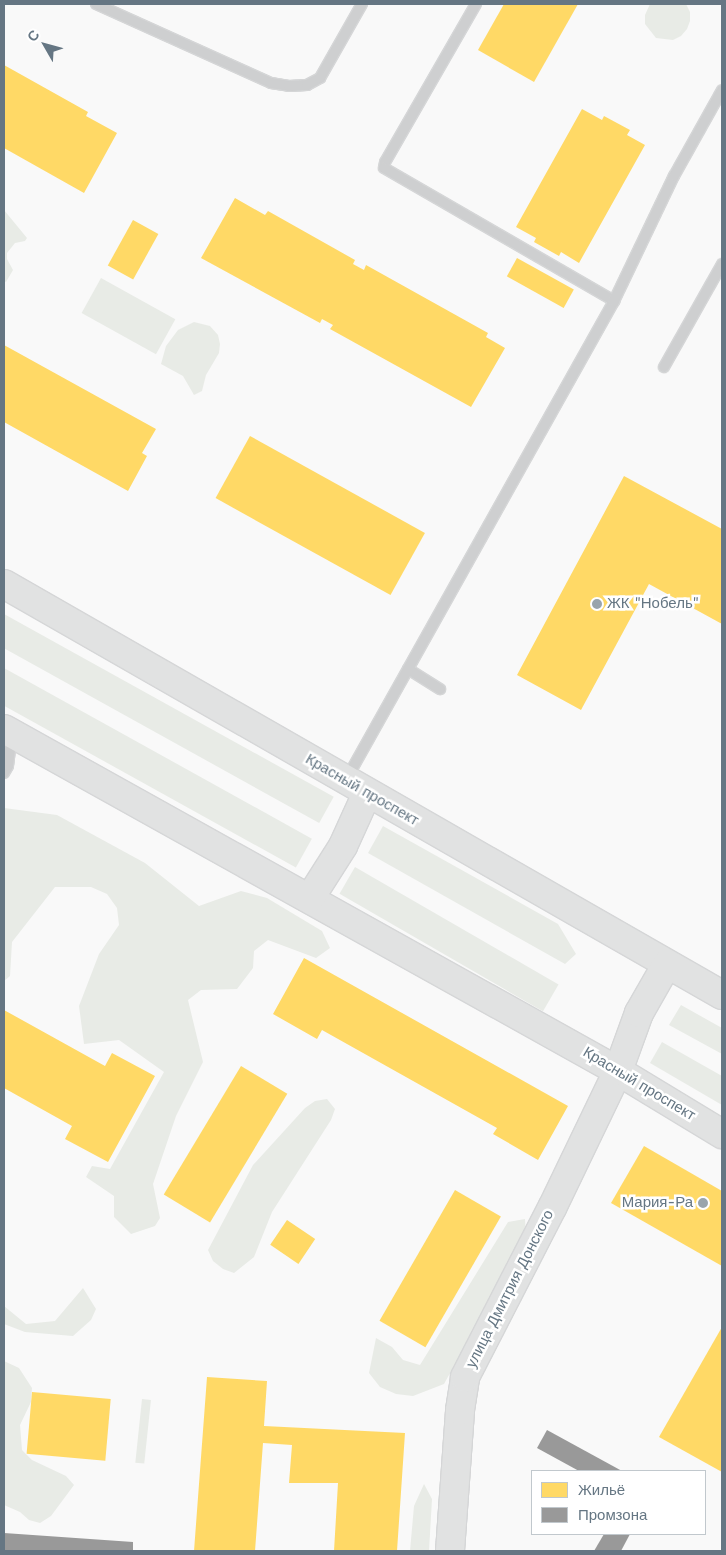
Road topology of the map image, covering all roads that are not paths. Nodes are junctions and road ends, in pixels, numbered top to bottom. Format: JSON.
{"nodes":[{"id":1,"x":96,"y":4,"type":"edge"},
{"id":2,"x":362,"y":4,"type":"edge"},
{"id":3,"x":476,"y":4,"type":"edge"},
{"id":4,"x":722,"y":90,"type":"edge"},
{"id":5,"x":722,"y":264,"type":"edge"},
{"id":6,"x":614,"y":301,"type":"junction"},
{"id":7,"x":664,"y":367,"type":"dead end"},
{"id":8,"x":4,"y":584,"type":"edge"},
{"id":9,"x":408,"y":670,"type":"junction"},
{"id":10,"x":440,"y":689,"type":"dead end"},
{"id":11,"x":8,"y":732,"type":"edge"},
{"id":12,"x":4,"y":773,"type":"edge"},
{"id":13,"x":356,"y":787,"type":"junction"},
{"id":14,"x":310,"y":898,"type":"junction"},
{"id":15,"x":667,"y":964,"type":"junction"},
{"id":16,"x":722,"y":995,"type":"edge"},
{"id":17,"x":618,"y":1071,"type":"junction"},
{"id":18,"x":722,"y":1134,"type":"edge"},
{"id":19,"x":450,"y":1551,"type":"edge"}],
"edges":[{"from":1,"to":2,"type":"lane"},
{"from":3,"to":6,"type":"lane"},
{"from":4,"to":6,"type":"lane"},
{"from":5,"to":7,"type":"lane"},
{"from":6,"to":9,"type":"lane"},
{"from":8,"to":13,"type":"main road","name":"Красный проспект"},
{"from":9,"to":10,"type":"lane"},
{"from":9,"to":13,"type":"lane"},
{"from":11,"to":12,"type":"lane"},
{"from":11,"to":14,"type":"main road","name":"Красный проспект"},
{"from":13,"to":14,"type":"main road"},
{"from":13,"to":15,"type":"main road","name":"Красный проспект"},
{"from":14,"to":17,"type":"main road","name":"Красный проспект"},
{"from":15,"to":16,"type":"main road","name":"Красный проспект"},
{"from":15,"to":17,"type":"main road","name":"улица Дмитрия Донского"},
{"from":17,"to":18,"type":"main road","name":"Красный проспект"},
{"from":17,"to":19,"type":"main road","name":"улица Дмитрия Донского"}]}
